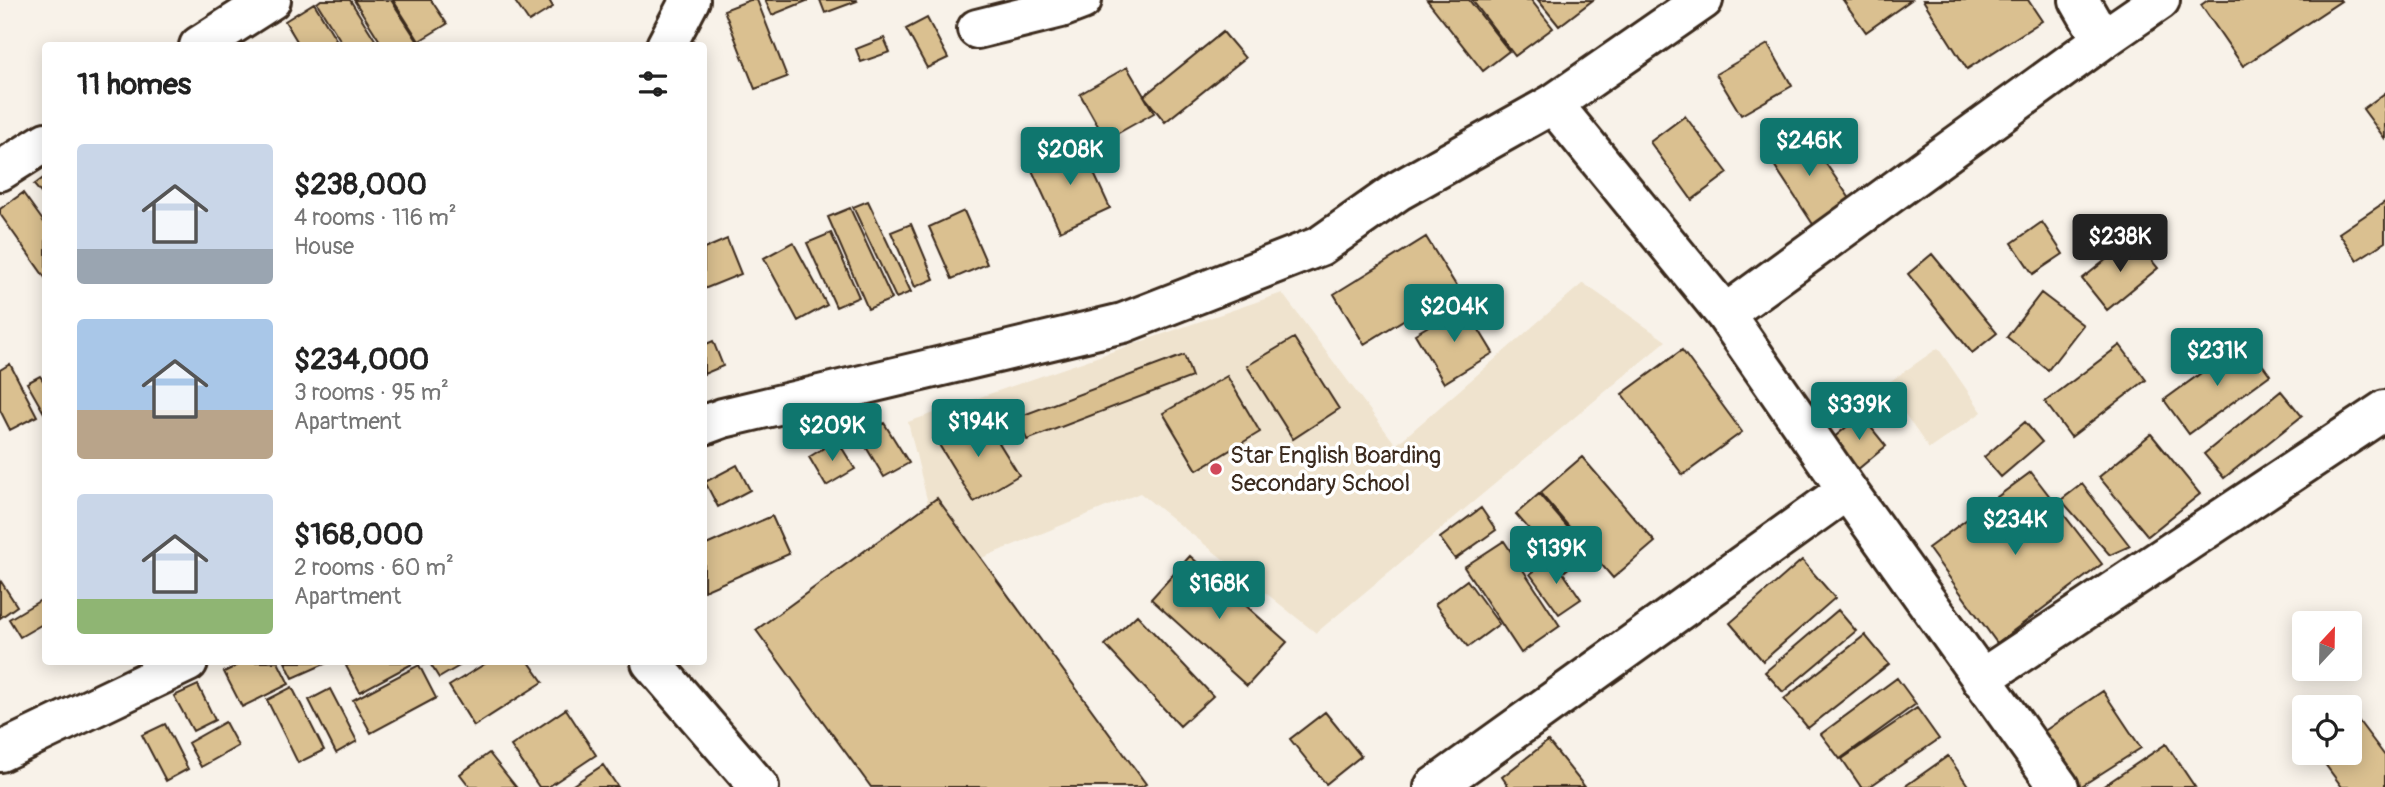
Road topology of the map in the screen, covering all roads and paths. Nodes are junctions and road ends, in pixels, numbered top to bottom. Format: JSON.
{"nodes":[{"id":1,"x":271,"y":0,"type":"edge"},
{"id":2,"x":690,"y":0,"type":"edge"},
{"id":3,"x":1082,"y":0,"type":"edge"},
{"id":4,"x":1703,"y":0,"type":"edge"},
{"id":5,"x":2079,"y":0,"type":"edge"},
{"id":6,"x":2160,"y":0,"type":"edge"},
{"id":7,"x":977,"y":29,"type":"dead end"},
{"id":8,"x":2102,"y":40,"type":"junction"},
{"id":9,"x":205,"y":42,"type":"edge"},
{"id":10,"x":668,"y":42,"type":"edge"},
{"id":11,"x":1553,"y":104,"type":"junction"},
{"id":12,"x":42,"y":145,"type":"edge"},
{"id":13,"x":0,"y":171,"type":"edge"},
{"id":14,"x":1725,"y":314,"type":"junction"},
{"id":15,"x":707,"y":424,"type":"edge"},
{"id":16,"x":2380,"y":425,"type":"edge"},
{"id":17,"x":1847,"y":490,"type":"junction"},
{"id":18,"x":182,"y":665,"type":"edge"},
{"id":19,"x":654,"y":665,"type":"edge"},
{"id":20,"x":1981,"y":679,"type":"junction"},
{"id":21,"x":0,"y":752,"type":"edge"},
{"id":22,"x":750,"y":784,"type":"edge"},
{"id":23,"x":1434,"y":787,"type":"edge"},
{"id":24,"x":2059,"y":787,"type":"edge"}],
"edges":[{"from":1,"to":9,"type":"street"},
{"from":2,"to":10,"type":"street"},
{"from":3,"to":7,"type":"street"},
{"from":4,"to":11,"type":"street"},
{"from":5,"to":8,"type":"street"},
{"from":6,"to":8,"type":"street"},
{"from":8,"to":14,"type":"street"},
{"from":11,"to":14,"type":"street"},
{"from":11,"to":15,"type":"street"},
{"from":12,"to":13,"type":"street"},
{"from":14,"to":17,"type":"street"},
{"from":16,"to":20,"type":"street"},
{"from":17,"to":20,"type":"street"},
{"from":17,"to":23,"type":"street"},
{"from":18,"to":21,"type":"street"},
{"from":19,"to":22,"type":"street"},
{"from":20,"to":24,"type":"street"}]}
